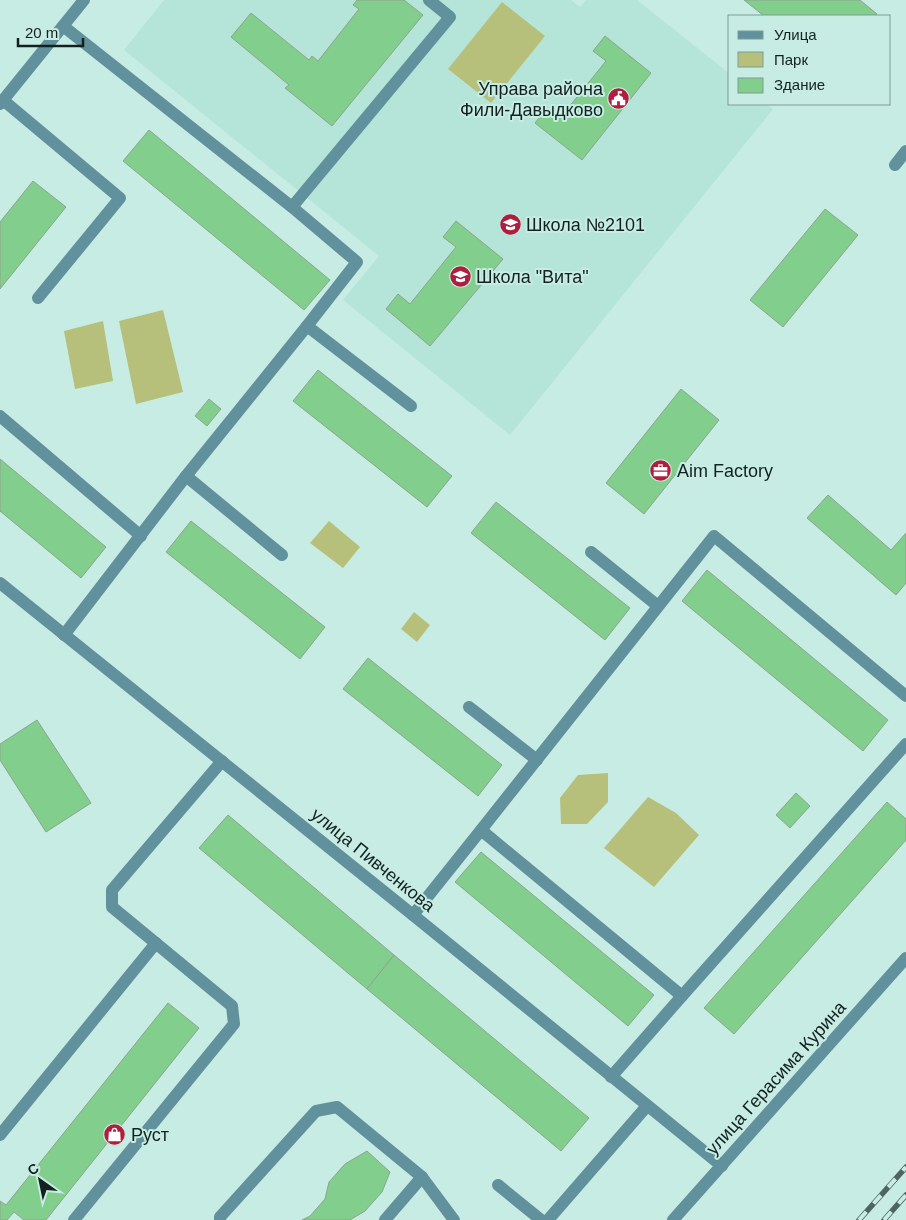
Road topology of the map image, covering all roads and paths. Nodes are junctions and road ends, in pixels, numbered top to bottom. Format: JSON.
{"nodes":[{"id":1,"x":84,"y":0,"type":"edge"},
{"id":2,"x":429,"y":0,"type":"edge"},
{"id":3,"x":63,"y":26,"type":"junction"},
{"id":4,"x":2,"y":102,"type":"edge"},
{"id":5,"x":906,"y":151,"type":"edge"},
{"id":6,"x":895,"y":166,"type":"dead end"},
{"id":7,"x":292,"y":207,"type":"junction"},
{"id":8,"x":38,"y":298,"type":"dead end"},
{"id":9,"x":307,"y":326,"type":"junction"},
{"id":10,"x":411,"y":406,"type":"dead end"},
{"id":11,"x":0,"y":416,"type":"edge"},
{"id":12,"x":186,"y":476,"type":"junction"},
{"id":13,"x":141,"y":536,"type":"junction"},
{"id":14,"x":591,"y":552,"type":"dead end"},
{"id":15,"x":282,"y":555,"type":"dead end"},
{"id":16,"x":0,"y":583,"type":"edge"},
{"id":17,"x":658,"y":606,"type":"junction"},
{"id":18,"x":64,"y":635,"type":"junction"},
{"id":19,"x":906,"y":696,"type":"edge"},
{"id":20,"x":469,"y":707,"type":"dead end"},
{"id":21,"x":906,"y":744,"type":"edge"},
{"id":22,"x":537,"y":760,"type":"junction"},
{"id":23,"x":222,"y":762,"type":"junction"},
{"id":24,"x":481,"y":830,"type":"junction"},
{"id":25,"x":413,"y":915,"type":"junction"},
{"id":26,"x":156,"y":944,"type":"junction"},
{"id":27,"x":906,"y":958,"type":"edge"},
{"id":28,"x":682,"y":996,"type":"junction"},
{"id":29,"x":612,"y":1077,"type":"junction"},
{"id":30,"x":647,"y":1106,"type":"junction"},
{"id":31,"x":0,"y":1135,"type":"edge"},
{"id":32,"x":722,"y":1166,"type":"junction"},
{"id":33,"x":422,"y":1177,"type":"junction"},
{"id":34,"x":498,"y":1186,"type":"dead end"},
{"id":35,"x":74,"y":1220,"type":"edge"},
{"id":36,"x":220,"y":1220,"type":"edge"},
{"id":37,"x":385,"y":1220,"type":"edge"},
{"id":38,"x":453,"y":1220,"type":"edge"},
{"id":39,"x":541,"y":1220,"type":"edge"},
{"id":40,"x":548,"y":1220,"type":"edge"},
{"id":41,"x":673,"y":1220,"type":"edge"}],
"edges":[{"from":1,"to":3,"type":"street"},
{"from":2,"to":7,"type":"street"},
{"from":3,"to":4,"type":"street"},
{"from":3,"to":7,"type":"street"},
{"from":4,"to":8,"type":"street"},
{"from":5,"to":6,"type":"street"},
{"from":7,"to":9,"type":"street"},
{"from":9,"to":10,"type":"street"},
{"from":9,"to":12,"type":"street"},
{"from":11,"to":13,"type":"street"},
{"from":12,"to":13,"type":"street"},
{"from":12,"to":15,"type":"street"},
{"from":13,"to":18,"type":"street"},
{"from":14,"to":17,"type":"street"},
{"from":16,"to":18,"type":"street","name":"улица Пивченкова"},
{"from":17,"to":19,"type":"street"},
{"from":17,"to":22,"type":"street"},
{"from":18,"to":23,"type":"street","name":"улица Пивченкова"},
{"from":20,"to":22,"type":"street"},
{"from":21,"to":28,"type":"street"},
{"from":22,"to":24,"type":"street"},
{"from":23,"to":25,"type":"street","name":"улица Пивченкова"},
{"from":23,"to":26,"type":"street"},
{"from":24,"to":25,"type":"street"},
{"from":24,"to":28,"type":"street"},
{"from":25,"to":29,"type":"street","name":"улица Пивченкова"},
{"from":26,"to":31,"type":"street"},
{"from":26,"to":35,"type":"street"},
{"from":27,"to":32,"type":"street","name":"улица Герасима Курина"},
{"from":28,"to":29,"type":"street"},
{"from":29,"to":30,"type":"street","name":"улица Пивченкова"},
{"from":30,"to":32,"type":"street","name":"улица Пивченкова"},
{"from":30,"to":40,"type":"street"},
{"from":32,"to":41,"type":"street","name":"улица Герасима Курина"},
{"from":33,"to":36,"type":"street"},
{"from":33,"to":37,"type":"street"},
{"from":33,"to":38,"type":"street"},
{"from":34,"to":39,"type":"street"}]}
